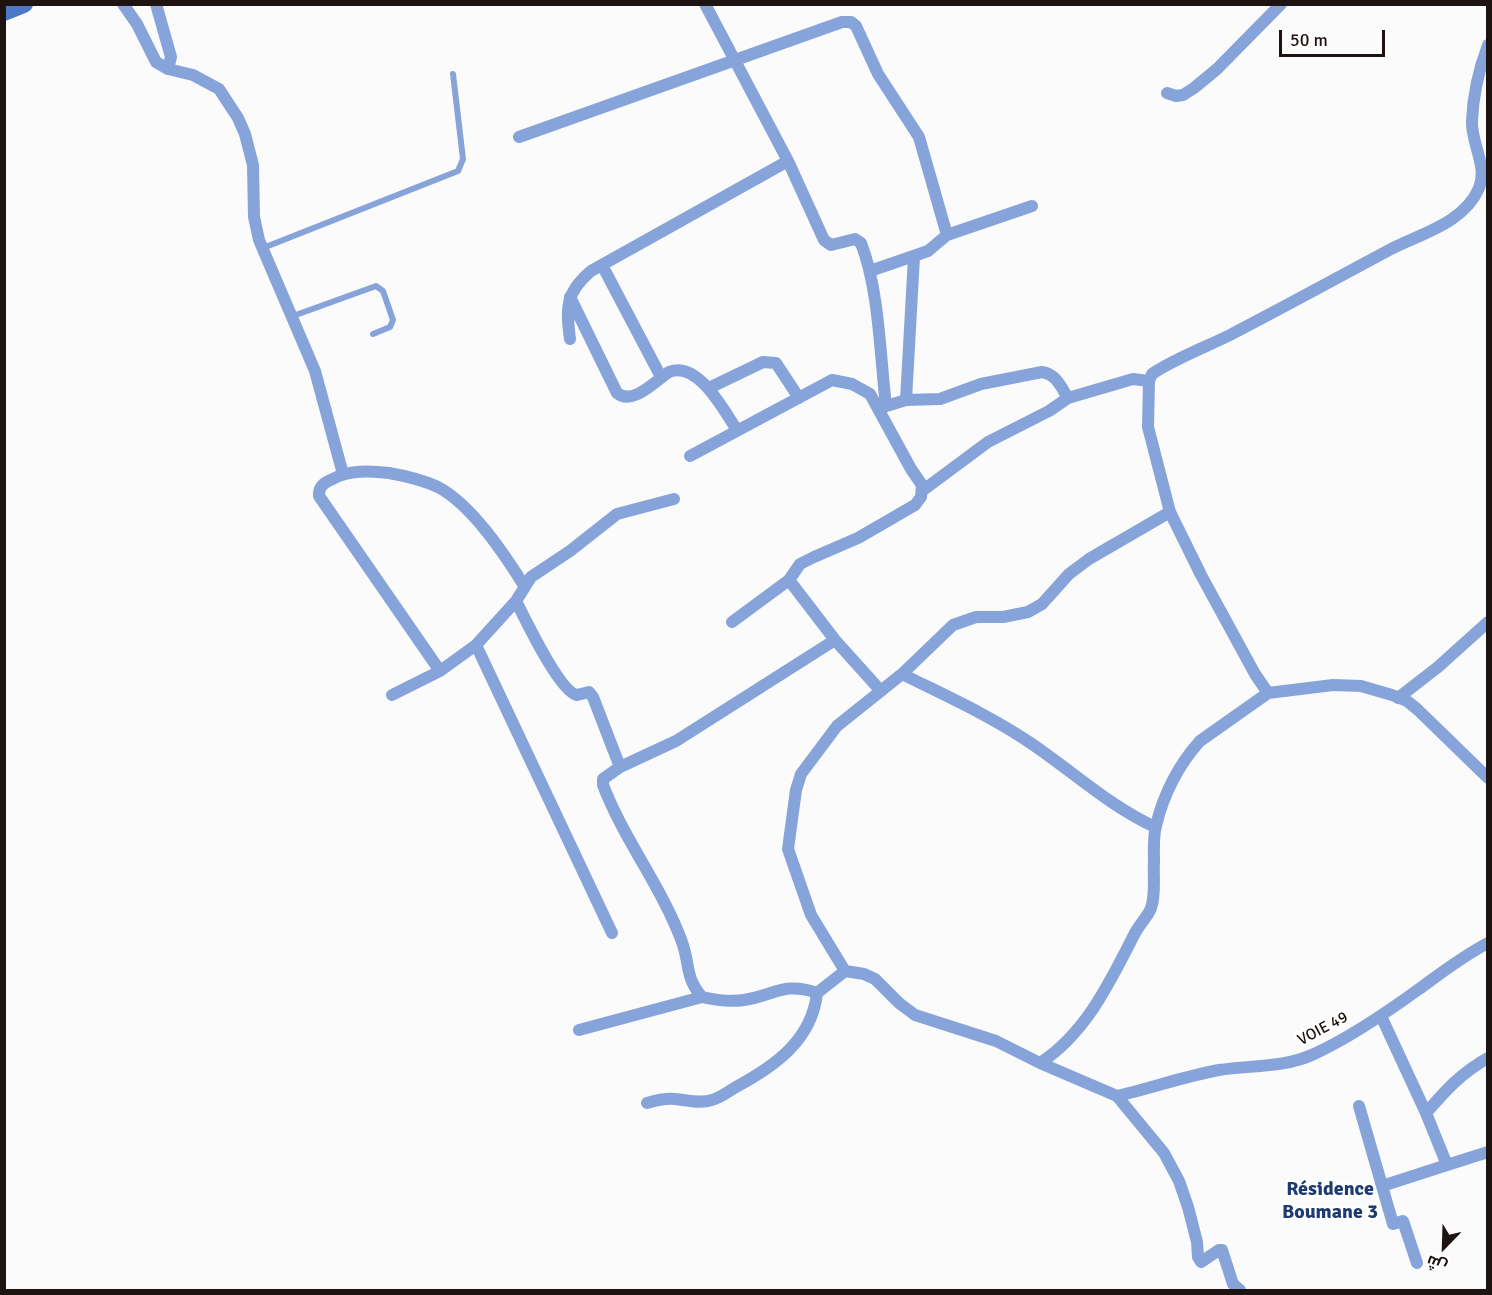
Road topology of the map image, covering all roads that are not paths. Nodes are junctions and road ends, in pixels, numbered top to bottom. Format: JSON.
{"nodes":[{"id":1,"x":24,"y":4,"type":"edge"},
{"id":2,"x":123,"y":4,"type":"edge"},
{"id":3,"x":156,"y":4,"type":"edge"},
{"id":4,"x":705,"y":4,"type":"edge"},
{"id":5,"x":1281,"y":4,"type":"edge"},
{"id":6,"x":4,"y":12,"type":"edge"},
{"id":7,"x":1488,"y":45,"type":"edge"},
{"id":8,"x":735,"y":61,"type":"junction"},
{"id":9,"x":168,"y":69,"type":"junction"},
{"id":10,"x":453,"y":74,"type":"dead end"},
{"id":11,"x":1167,"y":93,"type":"dead end"},
{"id":12,"x":519,"y":137,"type":"dead end"},
{"id":13,"x":788,"y":161,"type":"junction"},
{"id":14,"x":1032,"y":206,"type":"dead end"},
{"id":15,"x":947,"y":235,"type":"junction"},
{"id":16,"x":263,"y":248,"type":"junction"},
{"id":17,"x":914,"y":257,"type":"junction"},
{"id":18,"x":602,"y":265,"type":"junction"},
{"id":19,"x":870,"y":271,"type":"junction"},
{"id":20,"x":570,"y":297,"type":"junction"},
{"id":21,"x":293,"y":316,"type":"junction"},
{"id":22,"x":373,"y":334,"type":"dead end"},
{"id":23,"x":570,"y":339,"type":"dead end"},
{"id":24,"x":661,"y":378,"type":"junction"},
{"id":25,"x":1149,"y":381,"type":"junction"},
{"id":26,"x":709,"y":388,"type":"junction"},
{"id":27,"x":799,"y":398,"type":"junction"},
{"id":28,"x":1068,"y":398,"type":"junction"},
{"id":29,"x":906,"y":400,"type":"junction"},
{"id":30,"x":882,"y":407,"type":"junction"},
{"id":31,"x":737,"y":430,"type":"junction"},
{"id":32,"x":690,"y":456,"type":"dead end"},
{"id":33,"x":343,"y":474,"type":"junction"},
{"id":34,"x":922,"y":491,"type":"junction"},
{"id":35,"x":674,"y":499,"type":"dead end"},
{"id":36,"x":1170,"y":512,"type":"junction"},
{"id":37,"x":789,"y":580,"type":"junction"},
{"id":38,"x":525,"y":587,"type":"junction"},
{"id":39,"x":516,"y":602,"type":"junction"},
{"id":40,"x":732,"y":622,"type":"dead end"},
{"id":41,"x":1488,"y":622,"type":"edge"},
{"id":42,"x":835,"y":640,"type":"junction"},
{"id":43,"x":476,"y":645,"type":"junction"},
{"id":44,"x":440,"y":671,"type":"junction"},
{"id":45,"x":902,"y":674,"type":"junction"},
{"id":46,"x":880,"y":690,"type":"junction"},
{"id":47,"x":1268,"y":693,"type":"junction"},
{"id":48,"x":392,"y":695,"type":"dead end"},
{"id":49,"x":1398,"y":698,"type":"junction"},
{"id":50,"x":620,"y":768,"type":"junction"},
{"id":51,"x":1488,"y":778,"type":"edge"},
{"id":52,"x":1155,"y":827,"type":"junction"},
{"id":53,"x":612,"y":933,"type":"dead end"},
{"id":54,"x":1488,"y":943,"type":"edge"},
{"id":55,"x":845,"y":971,"type":"junction"},
{"id":56,"x":817,"y":993,"type":"junction"},
{"id":57,"x":702,"y":997,"type":"junction"},
{"id":58,"x":1381,"y":1016,"type":"junction"},
{"id":59,"x":579,"y":1029,"type":"dead end"},
{"id":60,"x":1488,"y":1058,"type":"edge"},
{"id":61,"x":1040,"y":1063,"type":"junction"},
{"id":62,"x":1117,"y":1096,"type":"junction"},
{"id":63,"x":647,"y":1103,"type":"dead end"},
{"id":64,"x":1359,"y":1106,"type":"dead end"},
{"id":65,"x":1426,"y":1113,"type":"junction"},
{"id":66,"x":1488,"y":1152,"type":"edge"},
{"id":67,"x":1447,"y":1165,"type":"junction"},
{"id":68,"x":1382,"y":1186,"type":"junction"},
{"id":69,"x":1417,"y":1263,"type":"dead end"},
{"id":70,"x":1240,"y":1290,"type":"edge"}],
"edges":[{"from":1,"to":6,"type":"main road"},
{"from":2,"to":9,"type":"street"},
{"from":3,"to":9,"type":"street"},
{"from":4,"to":8,"type":"street"},
{"from":5,"to":11,"type":"street"},
{"from":7,"to":25,"type":"street"},
{"from":8,"to":12,"type":"street"},
{"from":8,"to":13,"type":"street"},
{"from":8,"to":15,"type":"street"},
{"from":9,"to":16,"type":"street"},
{"from":10,"to":16,"type":"lane"},
{"from":13,"to":18,"type":"street"},
{"from":13,"to":19,"type":"street"},
{"from":14,"to":15,"type":"street"},
{"from":15,"to":17,"type":"street"},
{"from":16,"to":21,"type":"street"},
{"from":17,"to":19,"type":"street"},
{"from":17,"to":29,"type":"street"},
{"from":18,"to":20,"type":"street"},
{"from":18,"to":24,"type":"street"},
{"from":19,"to":30,"type":"street"},
{"from":20,"to":23,"type":"street"},
{"from":20,"to":24,"type":"street"},
{"from":21,"to":22,"type":"lane"},
{"from":21,"to":33,"type":"street"},
{"from":24,"to":26,"type":"street"},
{"from":25,"to":28,"type":"street"},
{"from":25,"to":36,"type":"street"},
{"from":26,"to":27,"type":"street"},
{"from":26,"to":31,"type":"street"},
{"from":27,"to":30,"type":"street"},
{"from":27,"to":31,"type":"street"},
{"from":28,"to":29,"type":"street"},
{"from":28,"to":34,"type":"street"},
{"from":29,"to":30,"type":"street"},
{"from":30,"to":34,"type":"street"},
{"from":31,"to":32,"type":"street"},
{"from":33,"to":38,"type":"street"},
{"from":33,"to":44,"type":"street"},
{"from":34,"to":37,"type":"street"},
{"from":35,"to":38,"type":"street"},
{"from":36,"to":45,"type":"street"},
{"from":36,"to":47,"type":"street"},
{"from":37,"to":40,"type":"street"},
{"from":37,"to":42,"type":"street"},
{"from":38,"to":39,"type":"street"},
{"from":39,"to":43,"type":"street"},
{"from":39,"to":50,"type":"street"},
{"from":41,"to":49,"type":"street"},
{"from":42,"to":46,"type":"street"},
{"from":42,"to":50,"type":"street"},
{"from":43,"to":44,"type":"street"},
{"from":43,"to":53,"type":"street"},
{"from":44,"to":48,"type":"street"},
{"from":45,"to":46,"type":"street"},
{"from":45,"to":52,"type":"street"},
{"from":46,"to":55,"type":"street"},
{"from":47,"to":49,"type":"street"},
{"from":47,"to":52,"type":"street"},
{"from":49,"to":51,"type":"street"},
{"from":50,"to":57,"type":"street"},
{"from":52,"to":61,"type":"street"},
{"from":54,"to":58,"type":"street","name":"VOIE 49"},
{"from":55,"to":56,"type":"street"},
{"from":55,"to":61,"type":"street"},
{"from":56,"to":57,"type":"street"},
{"from":56,"to":63,"type":"street"},
{"from":57,"to":59,"type":"street"},
{"from":58,"to":62,"type":"street","name":"VOIE 49"},
{"from":58,"to":65,"type":"street"},
{"from":60,"to":65,"type":"street"},
{"from":61,"to":62,"type":"street"},
{"from":62,"to":70,"type":"street"},
{"from":64,"to":68,"type":"street"},
{"from":65,"to":67,"type":"street"},
{"from":66,"to":67,"type":"street"},
{"from":67,"to":68,"type":"street"},
{"from":68,"to":69,"type":"street"}]}
